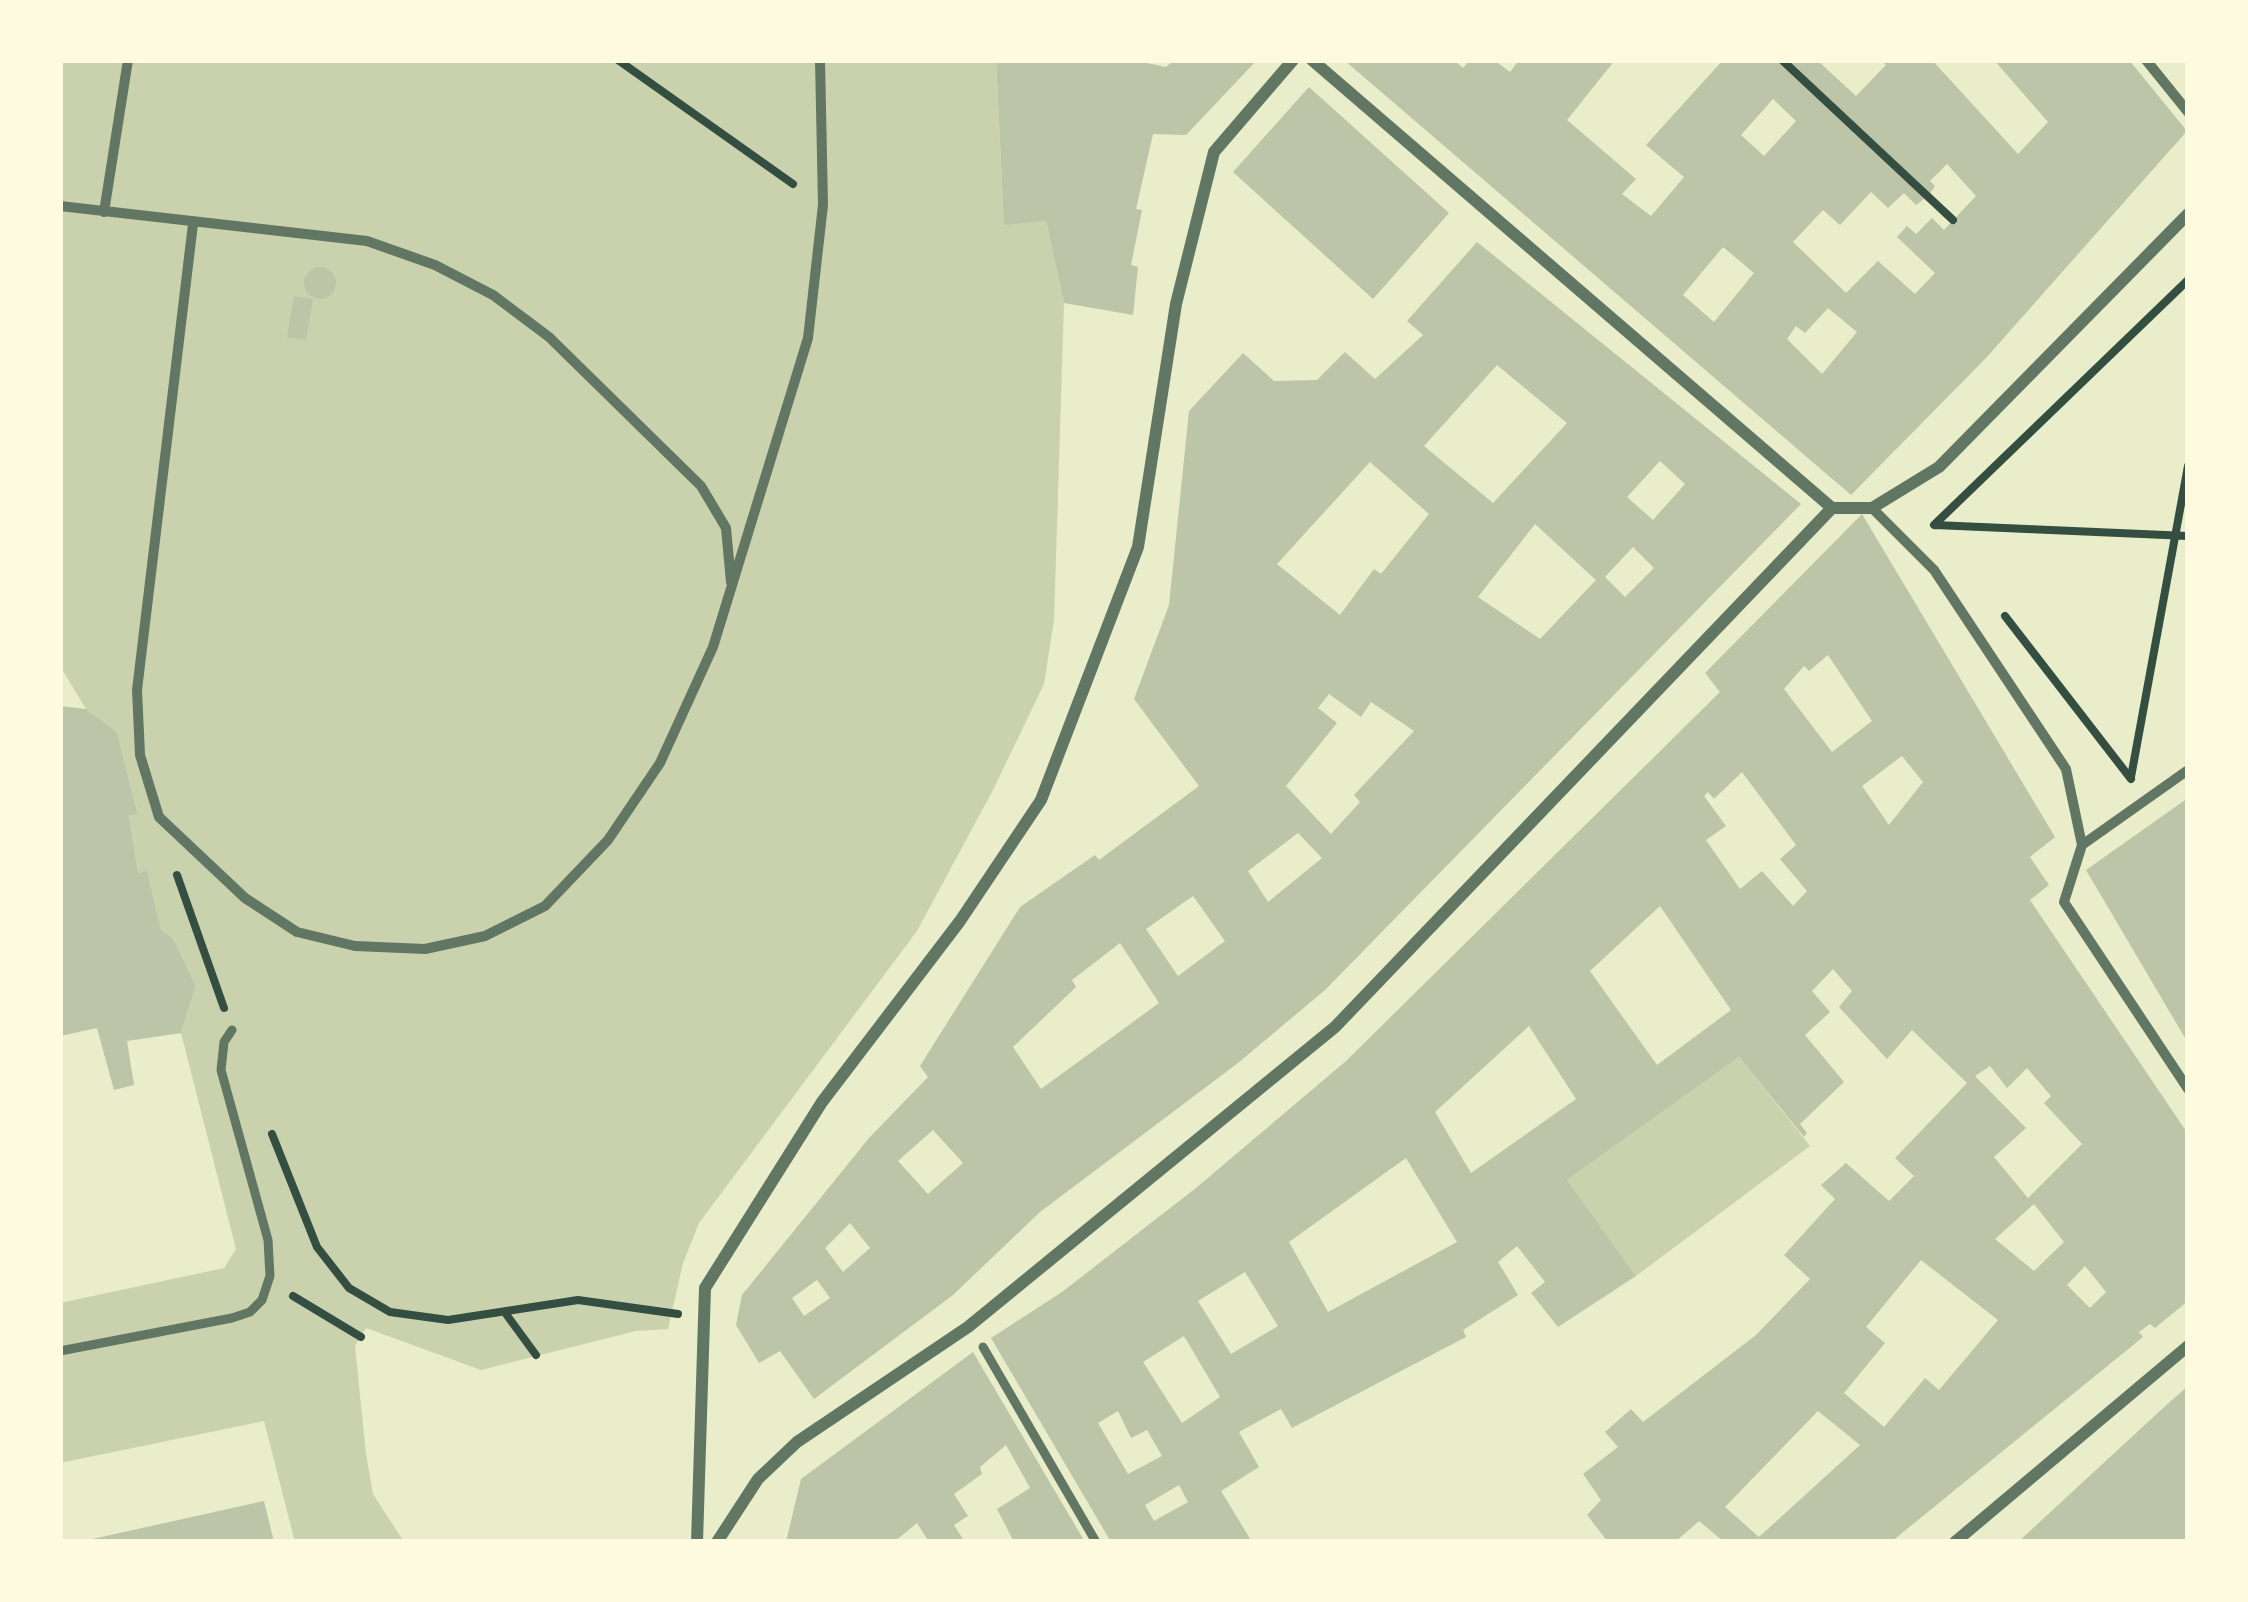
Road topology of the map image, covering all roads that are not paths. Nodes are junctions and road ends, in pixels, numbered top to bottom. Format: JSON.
{"nodes":[{"id":1,"x":128,"y":60,"type":"edge"},
{"id":2,"x":820,"y":60,"type":"edge"},
{"id":3,"x":1294,"y":60,"type":"edge"},
{"id":4,"x":1312,"y":60,"type":"edge"},
{"id":5,"x":2146,"y":60,"type":"edge"},
{"id":6,"x":2188,"y":112,"type":"edge"},
{"id":7,"x":60,"y":206,"type":"edge"},
{"id":8,"x":104,"y":212,"type":"junction"},
{"id":9,"x":2188,"y":214,"type":"edge"},
{"id":10,"x":193,"y":224,"type":"junction"},
{"id":11,"x":1832,"y":508,"type":"junction"},
{"id":12,"x":1872,"y":508,"type":"junction"},
{"id":13,"x":732,"y":591,"type":"junction"},
{"id":14,"x":2188,"y":770,"type":"edge"},
{"id":15,"x":2082,"y":845,"type":"junction"},
{"id":16,"x":232,"y":1030,"type":"road end"},
{"id":17,"x":2188,"y":1089,"type":"edge"},
{"id":18,"x":2188,"y":1346,"type":"edge"},
{"id":19,"x":982,"y":1347,"type":"dead end"},
{"id":20,"x":60,"y":1351,"type":"edge"},
{"id":21,"x":697,"y":1542,"type":"edge"},
{"id":22,"x":717,"y":1542,"type":"edge"},
{"id":23,"x":1096,"y":1542,"type":"edge"},
{"id":24,"x":1955,"y":1542,"type":"edge"}],
"edges":[{"from":1,"to":8,"type":"street"},
{"from":2,"to":13,"type":"street"},
{"from":3,"to":21,"type":"street"},
{"from":4,"to":11,"type":"street"},
{"from":5,"to":6,"type":"street"},
{"from":7,"to":8,"type":"street"},
{"from":8,"to":10,"type":"street"},
{"from":9,"to":12,"type":"street"},
{"from":10,"to":13,"type":"street"},
{"from":10,"to":13,"type":"street"},
{"from":11,"to":12,"type":"street"},
{"from":11,"to":22,"type":"street"},
{"from":12,"to":15,"type":"street"},
{"from":14,"to":15,"type":"street"},
{"from":15,"to":17,"type":"street"},
{"from":16,"to":20,"type":"lane"},
{"from":18,"to":24,"type":"street"},
{"from":19,"to":23,"type":"lane"}]}
